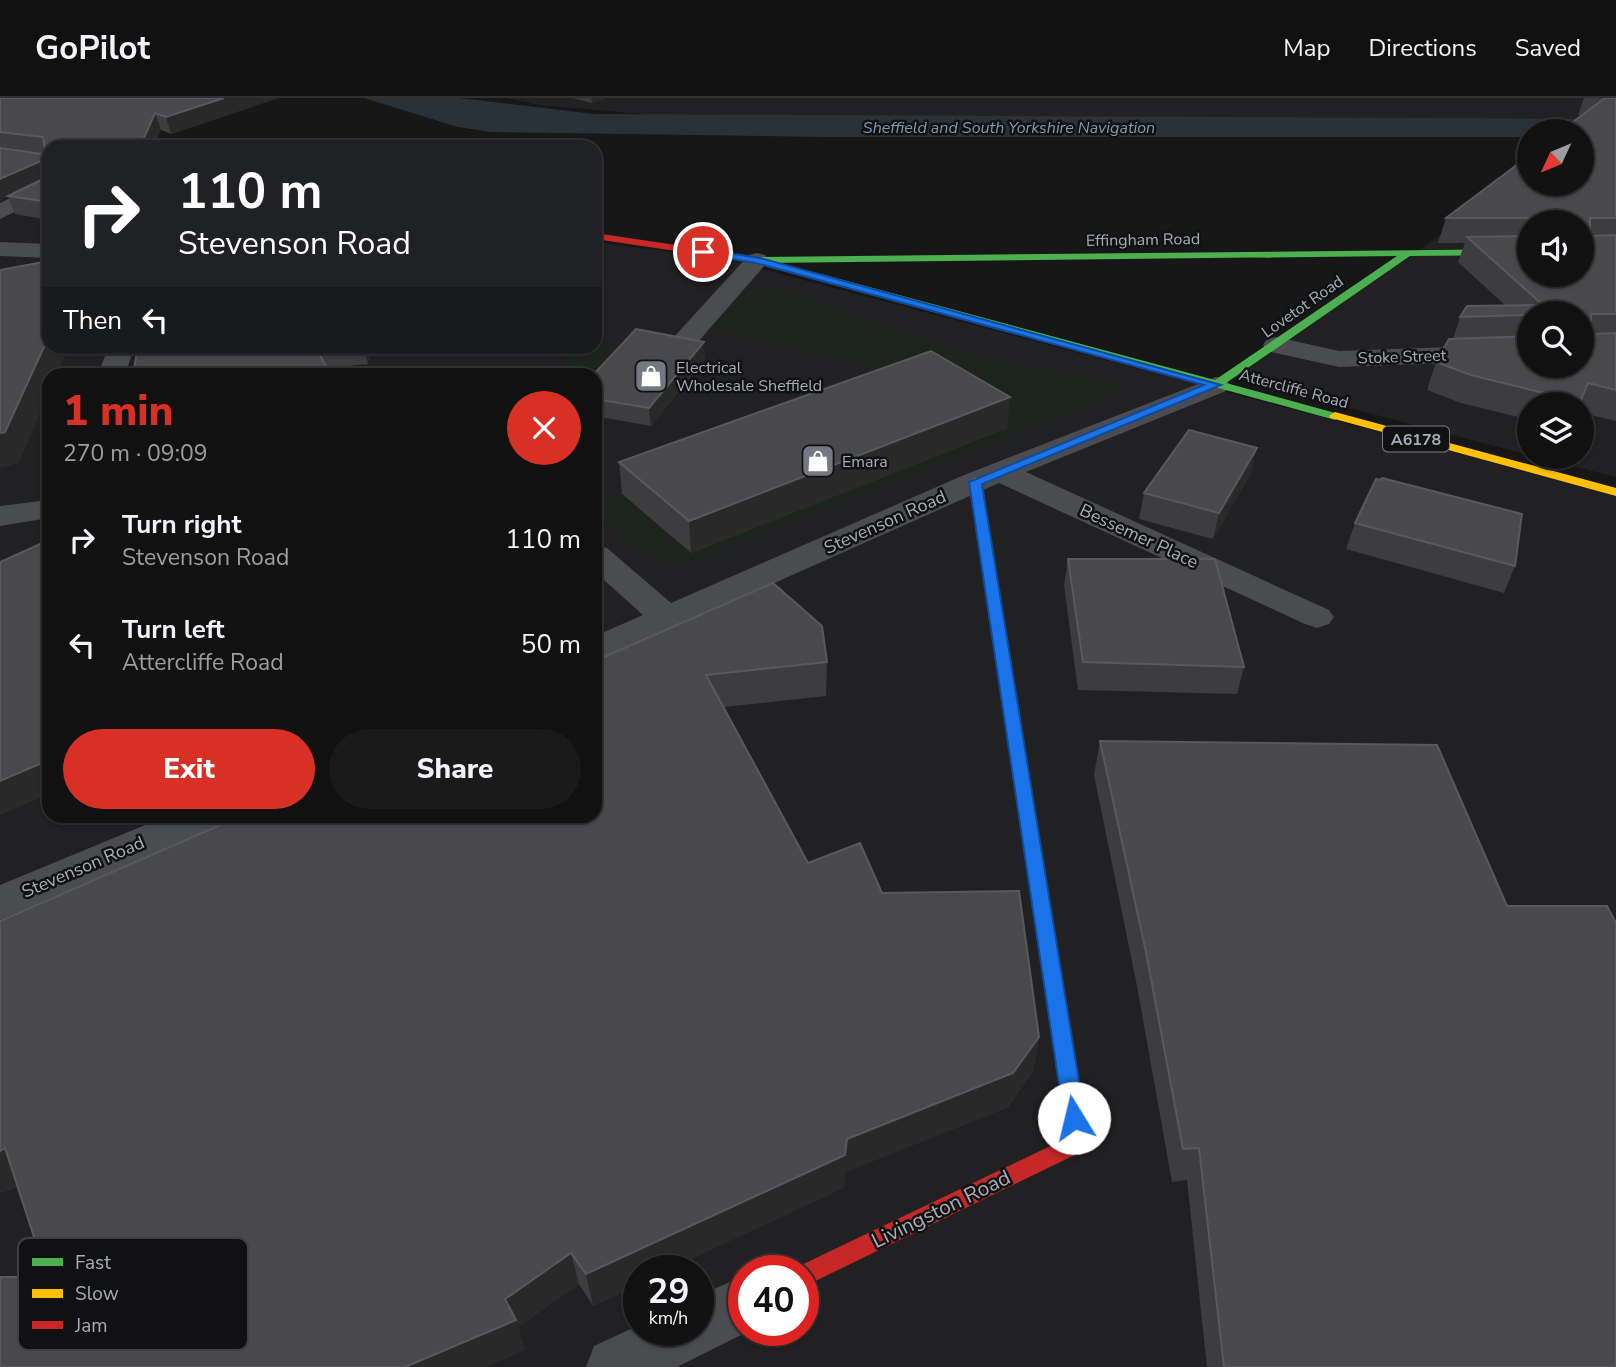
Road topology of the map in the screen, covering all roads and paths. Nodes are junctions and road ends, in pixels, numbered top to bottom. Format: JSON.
{"nodes":[{"id":1,"x":42,"y":190,"type":"edge"},
{"id":2,"x":0,"y":212,"type":"edge"},
{"id":3,"x":602,"y":237,"type":"edge"},
{"id":4,"x":0,"y":249,"type":"edge"},
{"id":5,"x":42,"y":251,"type":"edge"},
{"id":6,"x":1517,"y":252,"type":"edge"},
{"id":7,"x":1408,"y":254,"type":"junction"},
{"id":8,"x":1293,"y":255,"type":"junction"},
{"id":9,"x":757,"y":260,"type":"junction"},
{"id":10,"x":1364,"y":284,"type":"junction"},
{"id":11,"x":681,"y":345,"type":"edge"},
{"id":12,"x":1276,"y":345,"type":"junction"},
{"id":13,"x":1517,"y":352,"type":"edge"},
{"id":14,"x":1216,"y":385,"type":"junction"},
{"id":15,"x":987,"y":477,"type":"junction"},
{"id":16,"x":1616,"y":492,"type":"edge"},
{"id":17,"x":42,"y":510,"type":"edge"},
{"id":18,"x":0,"y":516,"type":"edge"},
{"id":19,"x":602,"y":561,"type":"edge"},
{"id":20,"x":1317,"y":617,"type":"dead end"},
{"id":21,"x":668,"y":618,"type":"junction"},
{"id":22,"x":602,"y":646,"type":"edge"},
{"id":23,"x":189,"y":823,"type":"edge"},
{"id":24,"x":0,"y":903,"type":"edge"},
{"id":25,"x":819,"y":1268,"type":"edge"},
{"id":26,"x":658,"y":1346,"type":"edge"},
{"id":27,"x":615,"y":1367,"type":"edge"}],
"edges":[{"from":1,"to":2,"type":"street"},
{"from":3,"to":9,"type":"main road","name":"Attercliffe Road","number":"A6178"},
{"from":4,"to":5,"type":"street"},
{"from":6,"to":7,"type":"main road","name":"Effingham Road"},
{"from":7,"to":8,"type":"main road","name":"Effingham Road"},
{"from":7,"to":10,"type":"main road","name":"Lovetot Road"},
{"from":8,"to":9,"type":"main road","name":"Effingham Road"},
{"from":8,"to":10,"type":"main road"},
{"from":9,"to":11,"type":"street"},
{"from":9,"to":14,"type":"main road","name":"Attercliffe Road","number":"A6178"},
{"from":10,"to":12,"type":"main road","name":"Lovetot Road"},
{"from":12,"to":13,"type":"street","name":"Stoke Street"},
{"from":12,"to":14,"type":"main road","name":"Lovetot Road"},
{"from":14,"to":15,"type":"street","name":"Stevenson Road"},
{"from":14,"to":16,"type":"main road","name":"Attercliffe Road","number":"A6178"},
{"from":15,"to":20,"type":"street","name":"Bessemer Place"},
{"from":15,"to":21,"type":"street","name":"Stevenson Road"},
{"from":15,"to":25,"type":"main road","name":"Livingston Road"},
{"from":17,"to":18,"type":"street"},
{"from":19,"to":21,"type":"street"},
{"from":21,"to":22,"type":"street","name":"Stevenson Road"},
{"from":23,"to":24,"type":"street","name":"Stevenson Road"},
{"from":26,"to":27,"type":"street"}]}
